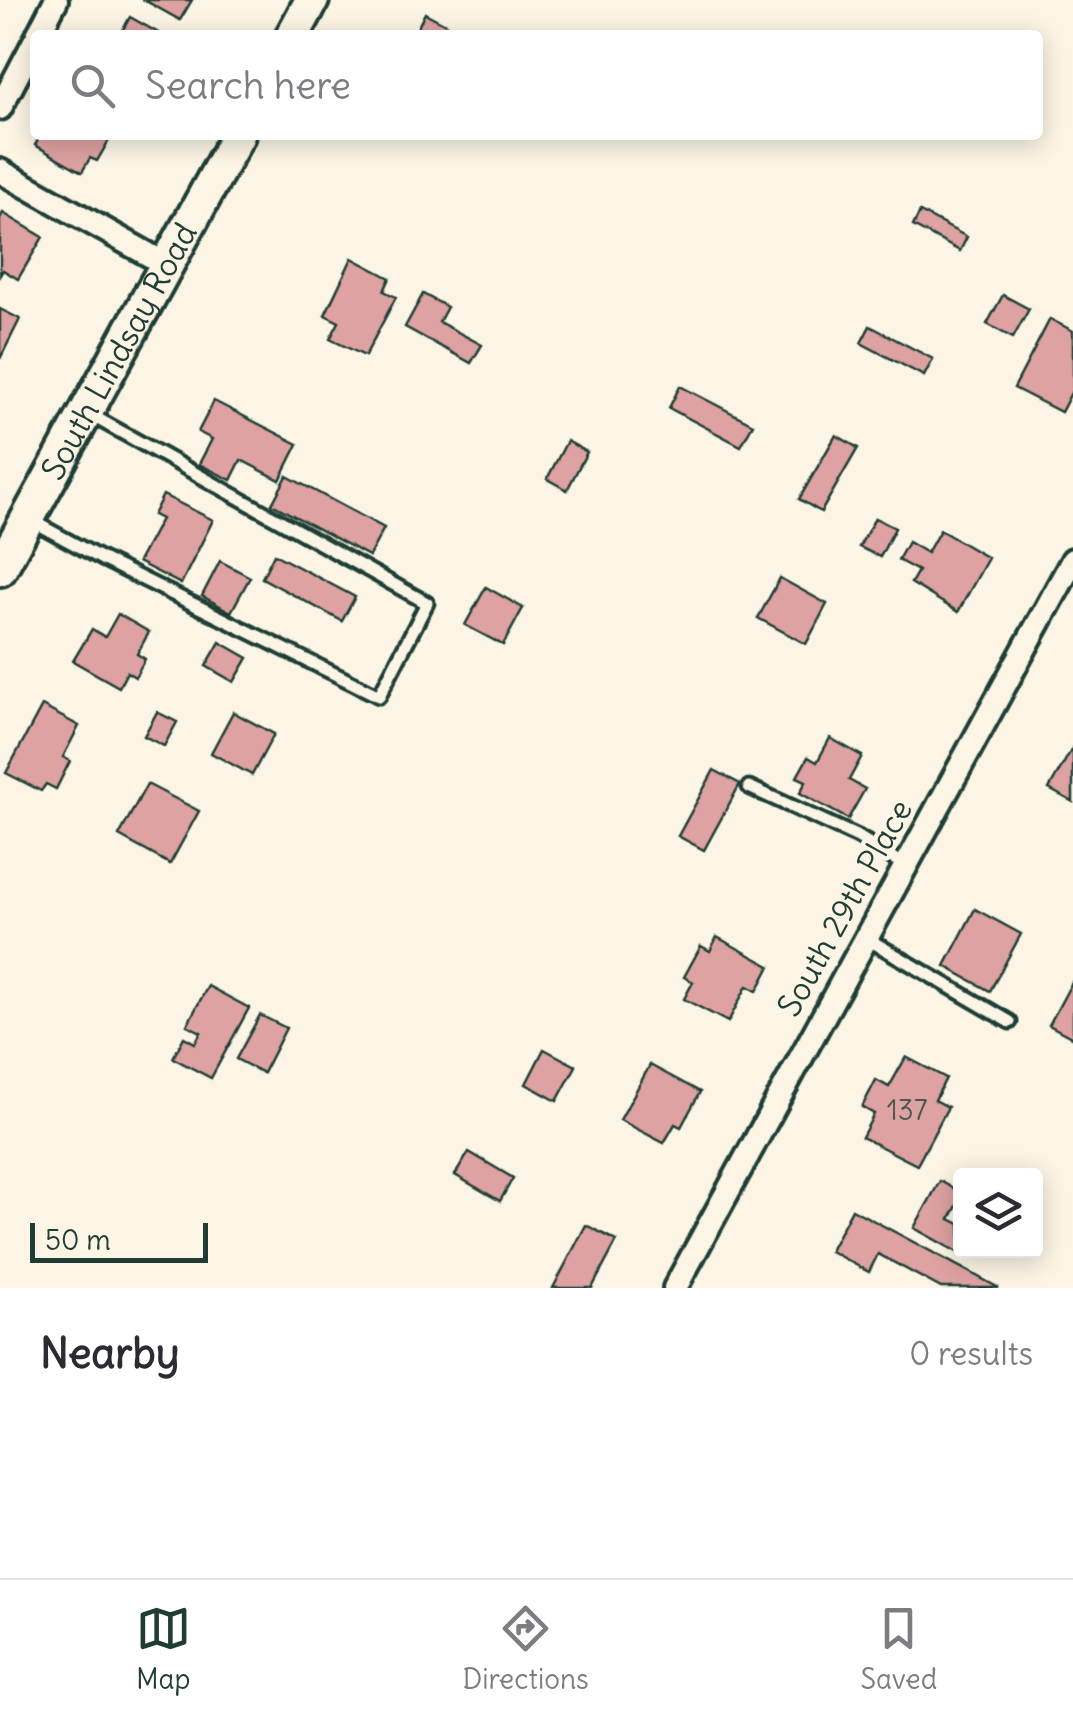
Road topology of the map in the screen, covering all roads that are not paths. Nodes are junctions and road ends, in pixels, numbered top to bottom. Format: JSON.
{"nodes":[{"id":1,"x":56,"y":0,"type":"edge"},
{"id":2,"x":312,"y":0,"type":"edge"},
{"id":3,"x":40,"y":30,"type":"edge"},
{"id":4,"x":295,"y":30,"type":"edge"},
{"id":5,"x":30,"y":50,"type":"edge"},
{"id":6,"x":0,"y":108,"type":"edge"},
{"id":7,"x":235,"y":140,"type":"edge"},
{"id":8,"x":0,"y":171,"type":"edge"},
{"id":9,"x":167,"y":265,"type":"junction"},
{"id":10,"x":87,"y":412,"type":"junction"},
{"id":11,"x":28,"y":518,"type":"junction"},
{"id":12,"x":1073,"y":560,"type":"edge"},
{"id":13,"x":0,"y":569,"type":"edge"},
{"id":14,"x":749,"y":787,"type":"dead end"},
{"id":15,"x":906,"y":866,"type":"junction"},
{"id":16,"x":866,"y":938,"type":"junction"},
{"id":17,"x":1010,"y":1022,"type":"dead end"},
{"id":18,"x":675,"y":1288,"type":"edge"}],
"edges":[{"from":1,"to":3,"type":"street"},
{"from":2,"to":4,"type":"main road"},
{"from":5,"to":6,"type":"street"},
{"from":7,"to":9,"type":"main road","name":"South Lindsay Road"},
{"from":8,"to":9,"type":"street"},
{"from":9,"to":10,"type":"main road","name":"South Lindsay Road"},
{"from":10,"to":11,"type":"main road","name":"South Lindsay Road"},
{"from":10,"to":11,"type":"lane"},
{"from":11,"to":13,"type":"main road","name":"South Lindsay Road"},
{"from":12,"to":15,"type":"street","name":"South 29th Place"},
{"from":14,"to":15,"type":"lane"},
{"from":15,"to":16,"type":"street","name":"South 29th Place"},
{"from":16,"to":17,"type":"lane"},
{"from":16,"to":18,"type":"street","name":"South 29th Place"}]}
